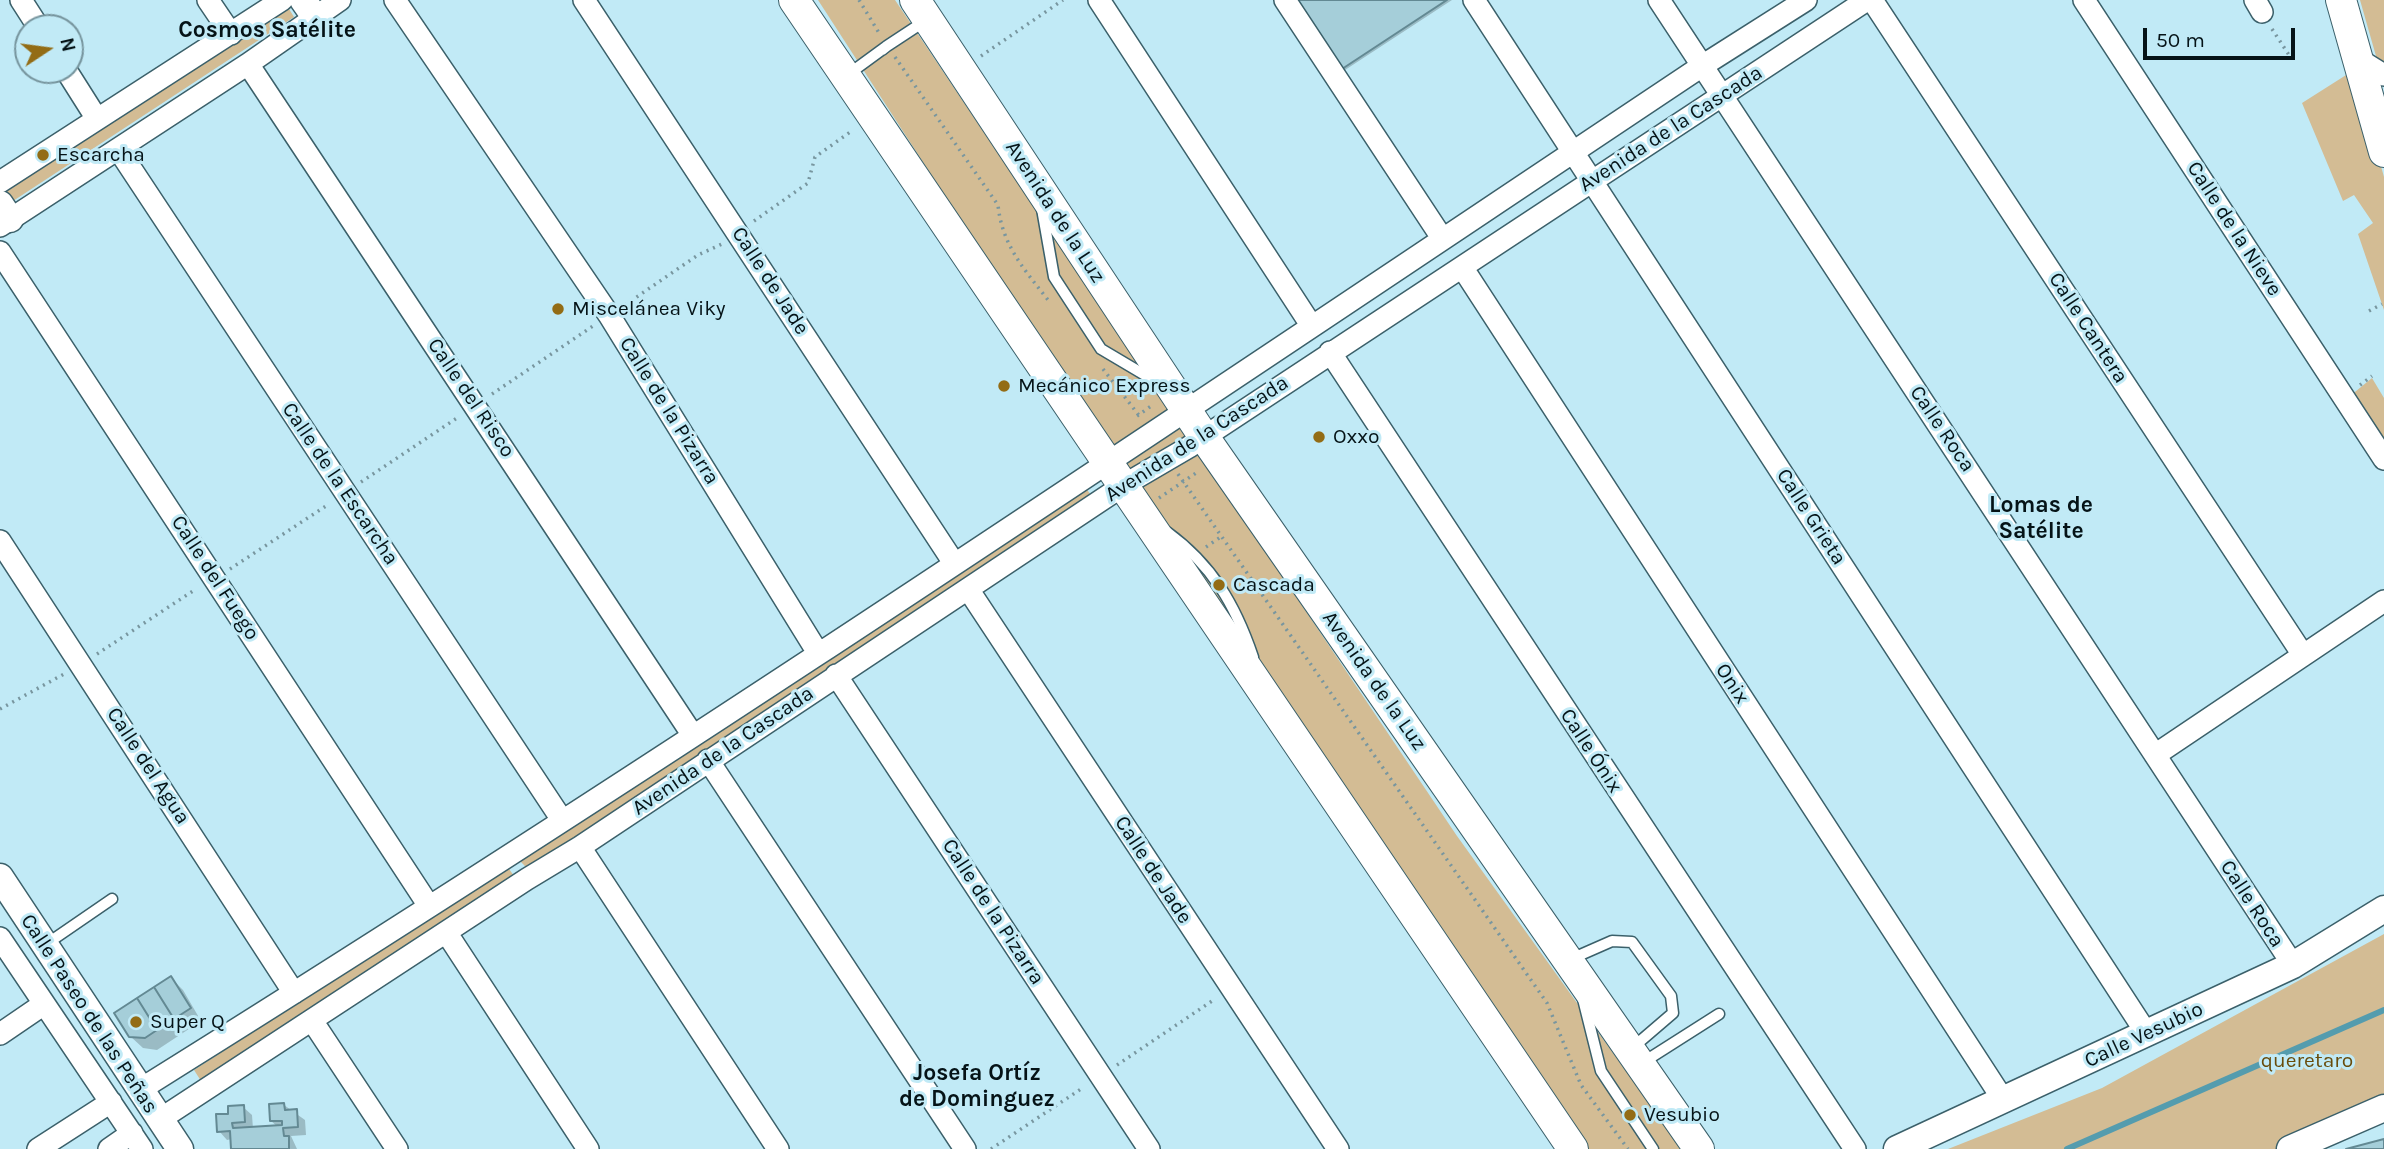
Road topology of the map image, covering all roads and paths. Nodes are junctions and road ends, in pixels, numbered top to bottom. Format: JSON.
{"nodes":[{"id":1,"x":208,"y":0,"type":"edge"},
{"id":2,"x":282,"y":0,"type":"edge"},
{"id":3,"x":340,"y":0,"type":"edge"},
{"id":4,"x":395,"y":0,"type":"edge"},
{"id":5,"x":584,"y":0,"type":"edge"},
{"id":6,"x":794,"y":0,"type":"edge"},
{"id":7,"x":859,"y":0,"type":"edge"},
{"id":8,"x":1063,"y":0,"type":"edge"},
{"id":9,"x":1099,"y":0,"type":"edge"},
{"id":10,"x":1286,"y":0,"type":"edge"},
{"id":11,"x":1474,"y":0,"type":"edge"},
{"id":12,"x":1659,"y":0,"type":"edge"},
{"id":13,"x":1807,"y":0,"type":"edge"},
{"id":14,"x":1869,"y":0,"type":"edge"},
{"id":15,"x":2084,"y":0,"type":"edge"},
{"id":16,"x":2341,"y":0,"type":"edge"},
{"id":17,"x":2258,"y":6,"type":"edge"},
{"id":18,"x":309,"y":8,"type":"edge"},
{"id":19,"x":916,"y":17,"type":"edge"},
{"id":20,"x":231,"y":34,"type":"junction"},
{"id":21,"x":884,"y":48,"type":"junction"},
{"id":22,"x":2291,"y":58,"type":"dead end"},
{"id":23,"x":248,"y":64,"type":"junction"},
{"id":24,"x":1702,"y":66,"type":"junction"},
{"id":25,"x":2372,"y":68,"type":"edge"},
{"id":26,"x":960,"y":70,"type":"junction"},
{"id":27,"x":844,"y":76,"type":"junction"},
{"id":28,"x":75,"y":84,"type":"edge"},
{"id":29,"x":1721,"y":97,"type":"junction"},
{"id":30,"x":872,"y":117,"type":"junction"},
{"id":31,"x":97,"y":119,"type":"junction"},
{"id":32,"x":118,"y":149,"type":"junction"},
{"id":33,"x":1572,"y":152,"type":"junction"},
{"id":34,"x":2384,"y":152,"type":"edge"},
{"id":35,"x":1591,"y":181,"type":"junction"},
{"id":36,"x":0,"y":183,"type":"edge"},
{"id":37,"x":766,"y":211,"type":"dead end"},
{"id":38,"x":4,"y":216,"type":"edge"},
{"id":39,"x":1443,"y":238,"type":"junction"},
{"id":40,"x":724,"y":243,"type":"dead end"},
{"id":41,"x":0,"y":252,"type":"edge"},
{"id":42,"x":1012,"y":254,"type":"dead end"},
{"id":43,"x":1462,"y":267,"type":"junction"},
{"id":44,"x":629,"y":302,"type":"dead end"},
{"id":45,"x":2382,"y":304,"type":"dead end"},
{"id":46,"x":2369,"y":311,"type":"dead end"},
{"id":47,"x":1311,"y":325,"type":"junction"},
{"id":48,"x":580,"y":334,"type":"dead end"},
{"id":49,"x":1330,"y":352,"type":"junction"},
{"id":50,"x":477,"y":405,"type":"junction"},
{"id":51,"x":1178,"y":405,"type":"junction"},
{"id":52,"x":454,"y":420,"type":"dead end"},
{"id":53,"x":1128,"y":422,"type":"dead end"},
{"id":54,"x":1203,"y":447,"type":"junction"},
{"id":55,"x":1169,"y":459,"type":"junction"},
{"id":56,"x":2384,"y":459,"type":"edge"},
{"id":57,"x":1107,"y":460,"type":"junction"},
{"id":58,"x":365,"y":479,"type":"dead end"},
{"id":59,"x":1184,"y":482,"type":"junction"},
{"id":60,"x":1124,"y":485,"type":"junction"},
{"id":61,"x":318,"y":512,"type":"dead end"},
{"id":62,"x":1142,"y":513,"type":"junction"},
{"id":63,"x":0,"y":541,"type":"edge"},
{"id":64,"x":954,"y":563,"type":"junction"},
{"id":65,"x":215,"y":578,"type":"junction"},
{"id":66,"x":968,"y":589,"type":"junction"},
{"id":67,"x":2384,"y":601,"type":"edge"},
{"id":68,"x":818,"y":653,"type":"junction"},
{"id":69,"x":2303,"y":656,"type":"junction"},
{"id":70,"x":836,"y":675,"type":"junction"},
{"id":71,"x":692,"y":734,"type":"junction"},
{"id":72,"x":2155,"y":755,"type":"junction"},
{"id":73,"x":708,"y":760,"type":"junction"},
{"id":74,"x":562,"y":820,"type":"junction"},
{"id":75,"x":580,"y":848,"type":"junction"},
{"id":76,"x":510,"y":855,"type":"junction"},
{"id":77,"x":0,"y":877,"type":"edge"},
{"id":78,"x":527,"y":878,"type":"junction"},
{"id":79,"x":112,"y":899,"type":"dead end"},
{"id":80,"x":429,"y":906,"type":"junction"},
{"id":81,"x":2384,"y":909,"type":"edge"},
{"id":82,"x":446,"y":932,"type":"junction"},
{"id":83,"x":0,"y":938,"type":"edge"},
{"id":84,"x":45,"y":946,"type":"junction"},
{"id":85,"x":2293,"y":965,"type":"junction"},
{"id":86,"x":1572,"y":966,"type":"junction"},
{"id":87,"x":294,"y":993,"type":"junction"},
{"id":88,"x":44,"y":1004,"type":"junction"},
{"id":89,"x":1719,"y":1014,"type":"dead end"},
{"id":90,"x":313,"y":1022,"type":"junction"},
{"id":91,"x":0,"y":1034,"type":"edge"},
{"id":92,"x":2147,"y":1034,"type":"junction"},
{"id":93,"x":1635,"y":1057,"type":"junction"},
{"id":94,"x":141,"y":1088,"type":"junction"},
{"id":95,"x":2004,"y":1101,"type":"junction"},
{"id":96,"x":111,"y":1102,"type":"junction"},
{"id":97,"x":2384,"y":1108,"type":"edge"},
{"id":98,"x":159,"y":1120,"type":"junction"},
{"id":99,"x":137,"y":1141,"type":"edge"},
{"id":100,"x":38,"y":1149,"type":"edge"},
{"id":101,"x":109,"y":1149,"type":"edge"},
{"id":102,"x":180,"y":1149,"type":"edge"},
{"id":103,"x":397,"y":1149,"type":"edge"},
{"id":104,"x":588,"y":1149,"type":"edge"},
{"id":105,"x":778,"y":1149,"type":"edge"},
{"id":106,"x":965,"y":1149,"type":"edge"},
{"id":107,"x":1149,"y":1149,"type":"edge"},
{"id":108,"x":1338,"y":1149,"type":"edge"},
{"id":109,"x":1573,"y":1149,"type":"edge"},
{"id":110,"x":1628,"y":1149,"type":"edge"},
{"id":111,"x":1653,"y":1149,"type":"edge"},
{"id":112,"x":1699,"y":1149,"type":"edge"},
{"id":113,"x":1856,"y":1149,"type":"edge"},
{"id":114,"x":1897,"y":1149,"type":"edge"},
{"id":115,"x":2290,"y":1149,"type":"edge"}],
"edges":[{"from":1,"to":20,"type":"street"},
{"from":2,"to":20,"type":"street"},
{"from":3,"to":18,"type":"street"},
{"from":4,"to":68,"type":"street","name":"Calle de la Pizarra"},
{"from":5,"to":64,"type":"street","name":"Calle de Jade"},
{"from":6,"to":27,"type":"main road"},
{"from":7,"to":21,"type":"path"},
{"from":8,"to":26,"type":"path"},
{"from":9,"to":47,"type":"street"},
{"from":10,"to":39,"type":"street"},
{"from":11,"to":33,"type":"street","name":"Calle Grieta"},
{"from":12,"to":24,"type":"street","name":"Calle Roca"},
{"from":13,"to":24,"type":"street","name":"Avenida de la Cascada"},
{"from":14,"to":29,"type":"street","name":"Avenida de la Cascada"},
{"from":14,"to":69,"type":"street","name":"Calle Cantera"},
{"from":15,"to":56,"type":"street","name":"Calle de la Nieve"},
{"from":16,"to":25,"type":"main road"},
{"from":17,"to":22,"type":"path"},
{"from":18,"to":23,"type":"street"},
{"from":19,"to":21,"type":"lane"},
{"from":19,"to":26,"type":"main road","name":"Avenida de la Luz"},
{"from":20,"to":31,"type":"street"},
{"from":21,"to":27,"type":"lane"},
{"from":21,"to":42,"type":"path"},
{"from":23,"to":32,"type":"street"},
{"from":23,"to":50,"type":"street","name":"Calle del Risco"},
{"from":24,"to":29,"type":"street","name":"Calle Roca"},
{"from":24,"to":33,"type":"street","name":"Avenida de la Cascada"},
{"from":25,"to":34,"type":"main road"},
{"from":26,"to":51,"type":"main road","name":"Avenida de la Luz"},
{"from":27,"to":30,"type":"main road"},
{"from":28,"to":31,"type":"street"},
{"from":29,"to":35,"type":"street","name":"Avenida de la Cascada"},
{"from":29,"to":72,"type":"street","name":"Calle Roca"},
{"from":30,"to":37,"type":"path"},
{"from":30,"to":57,"type":"main road"},
{"from":31,"to":36,"type":"street"},
{"from":32,"to":38,"type":"street"},
{"from":32,"to":74,"type":"street","name":"Calle de la Escarcha"},
{"from":33,"to":35,"type":"street","name":"Calle Grieta"},
{"from":33,"to":39,"type":"street","name":"Avenida de la Cascada"},
{"from":35,"to":43,"type":"street","name":"Avenida de la Cascada"},
{"from":35,"to":92,"type":"street","name":"Calle Grieta"},
{"from":39,"to":47,"type":"street","name":"Avenida de la Cascada"},
{"from":40,"to":44,"type":"path"},
{"from":41,"to":65,"type":"street","name":"Calle del Fuego"},
{"from":43,"to":49,"type":"street","name":"Avenida de la Cascada"},
{"from":43,"to":95,"type":"street","name":"Onix"},
{"from":45,"to":46,"type":"path"},
{"from":47,"to":51,"type":"street","name":"Avenida de la Cascada"},
{"from":48,"to":50,"type":"path"},
{"from":49,"to":54,"type":"street","name":"Avenida de la Cascada"},
{"from":49,"to":113,"type":"street","name":"Calle Ónix"},
{"from":50,"to":71,"type":"street","name":"Calle del Risco"},
{"from":51,"to":53,"type":"path"},
{"from":51,"to":54,"type":"main road","name":"Avenida de la Luz"},
{"from":51,"to":57,"type":"street","name":"Avenida de la Cascada"},
{"from":52,"to":58,"type":"path"},
{"from":54,"to":55,"type":"street","name":"Avenida de la Cascada"},
{"from":54,"to":59,"type":"path"},
{"from":54,"to":86,"type":"main road","name":"Avenida de la Luz"},
{"from":55,"to":59,"type":"path"},
{"from":55,"to":60,"type":"street","name":"Avenida de la Cascada"},
{"from":57,"to":60,"type":"main road"},
{"from":57,"to":64,"type":"street","name":"Avenida de la Cascada"},
{"from":59,"to":62,"type":"path"},
{"from":59,"to":110,"type":"path"},
{"from":60,"to":62,"type":"main road"},
{"from":60,"to":66,"type":"street","name":"Avenida de la Cascada"},
{"from":61,"to":65,"type":"path"},
{"from":62,"to":109,"type":"main road"},
{"from":63,"to":87,"type":"street","name":"Calle del Agua"},
{"from":64,"to":68,"type":"street","name":"Avenida de la Cascada"},
{"from":65,"to":80,"type":"street","name":"Calle del Fuego"},
{"from":66,"to":70,"type":"street","name":"Avenida de la Cascada"},
{"from":66,"to":108,"type":"street","name":"Calle de Jade"},
{"from":67,"to":69,"type":"street"},
{"from":68,"to":71,"type":"street","name":"Avenida de la Cascada"},
{"from":69,"to":72,"type":"street"},
{"from":70,"to":73,"type":"street","name":"Avenida de la Cascada"},
{"from":70,"to":107,"type":"street","name":"Calle de la Pizarra"},
{"from":71,"to":74,"type":"street","name":"Avenida de la Cascada"},
{"from":72,"to":85,"type":"street","name":"Calle Roca"},
{"from":73,"to":75,"type":"street","name":"Avenida de la Cascada"},
{"from":73,"to":106,"type":"street"},
{"from":74,"to":76,"type":"street","name":"Avenida de la Cascada"},
{"from":75,"to":78,"type":"street","name":"Avenida de la Cascada"},
{"from":75,"to":105,"type":"street"},
{"from":76,"to":78,"type":"street"},
{"from":76,"to":80,"type":"street","name":"Avenida de la Cascada"},
{"from":77,"to":84,"type":"street","name":"Calle Paseo de las Peñas"},
{"from":78,"to":82,"type":"street","name":"Avenida de la Cascada"},
{"from":79,"to":84,"type":"lane"},
{"from":80,"to":87,"type":"street","name":"Avenida de la Cascada"},
{"from":81,"to":85,"type":"street","name":"Calle Vesubio"},
{"from":82,"to":90,"type":"street","name":"Avenida de la Cascada"},
{"from":82,"to":104,"type":"street"},
{"from":83,"to":88,"type":"street","name":"Calle Paseo de las Peñas"},
{"from":84,"to":94,"type":"street","name":"Calle Paseo de las Peñas"},
{"from":85,"to":92,"type":"street","name":"Calle Vesubio"},
{"from":86,"to":93,"type":"main road","name":"Avenida de la Luz"},
{"from":86,"to":93,"type":"lane"},
{"from":86,"to":111,"type":"lane"},
{"from":87,"to":94,"type":"street","name":"Avenida de la Cascada"},
{"from":88,"to":91,"type":"street"},
{"from":88,"to":96,"type":"street","name":"Calle Paseo de las Peñas"},
{"from":89,"to":93,"type":"lane"},
{"from":90,"to":98,"type":"street","name":"Avenida de la Cascada"},
{"from":90,"to":103,"type":"street"},
{"from":92,"to":95,"type":"street","name":"Calle Vesubio"},
{"from":93,"to":112,"type":"main road","name":"Avenida de la Luz"},
{"from":94,"to":98,"type":"street","name":"Calle Paseo de las Peñas"},
{"from":95,"to":114,"type":"street","name":"Calle Vesubio"},
{"from":96,"to":99,"type":"street","name":"Calle Paseo de las Peñas"},
{"from":96,"to":100,"type":"street"},
{"from":97,"to":115,"type":"street"},
{"from":98,"to":102,"type":"street","name":"Calle Paseo de las Peñas"},
{"from":99,"to":101,"type":"street"}]}
